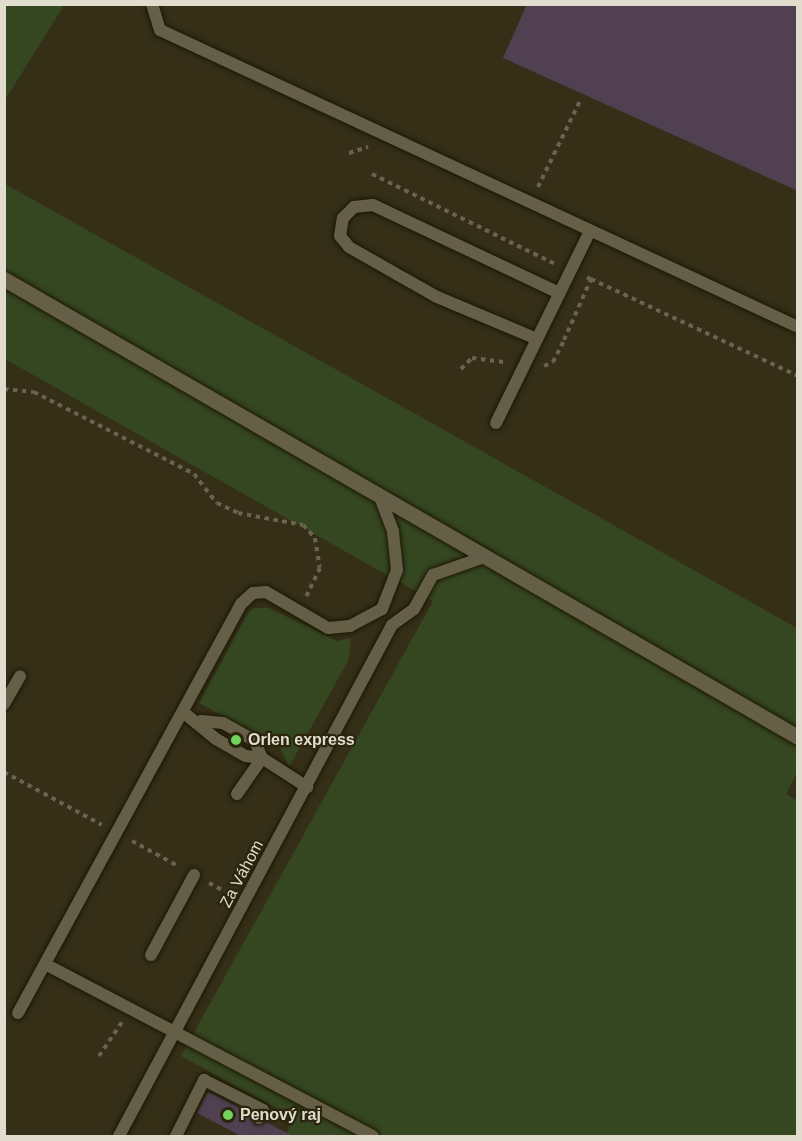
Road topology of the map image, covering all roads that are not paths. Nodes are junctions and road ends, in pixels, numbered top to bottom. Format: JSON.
{"nodes":[{"id":1,"x":152,"y":4,"type":"edge"},
{"id":2,"x":589,"y":233,"type":"junction"},
{"id":3,"x":4,"y":279,"type":"edge"},
{"id":4,"x":559,"y":293,"type":"junction"},
{"id":5,"x":798,"y":327,"type":"edge"},
{"id":6,"x":537,"y":339,"type":"junction"},
{"id":7,"x":496,"y":423,"type":"dead end"},
{"id":8,"x":379,"y":495,"type":"junction"},
{"id":9,"x":487,"y":556,"type":"junction"},
{"id":10,"x":382,"y":609,"type":"junction"},
{"id":11,"x":392,"y":625,"type":"junction"},
{"id":12,"x":20,"y":676,"type":"dead end"},
{"id":13,"x":4,"y":704,"type":"edge"},
{"id":14,"x":183,"y":712,"type":"junction"},
{"id":15,"x":798,"y":737,"type":"edge"},
{"id":16,"x":262,"y":758,"type":"junction"},
{"id":17,"x":307,"y":787,"type":"junction"},
{"id":18,"x":237,"y":794,"type":"dead end"},
{"id":19,"x":194,"y":875,"type":"dead end"},
{"id":20,"x":151,"y":955,"type":"dead end"},
{"id":21,"x":47,"y":965,"type":"junction"},
{"id":22,"x":18,"y":1013,"type":"dead end"},
{"id":23,"x":176,"y":1034,"type":"junction"},
{"id":24,"x":259,"y":1118,"type":"dead end"},
{"id":25,"x":118,"y":1137,"type":"edge"},
{"id":26,"x":176,"y":1137,"type":"edge"},
{"id":27,"x":373,"y":1137,"type":"edge"}],
"edges":[{"from":1,"to":2,"type":"lane"},
{"from":2,"to":4,"type":"lane"},
{"from":2,"to":5,"type":"lane"},
{"from":3,"to":8,"type":"main road"},
{"from":4,"to":6,"type":"lane"},
{"from":4,"to":6,"type":"lane"},
{"from":6,"to":7,"type":"lane"},
{"from":8,"to":9,"type":"main road"},
{"from":8,"to":10,"type":"lane"},
{"from":9,"to":11,"type":"lane"},
{"from":9,"to":15,"type":"main road"},
{"from":10,"to":11,"type":"lane"},
{"from":10,"to":14,"type":"lane"},
{"from":11,"to":17,"type":"lane","name":"Za Váhom"},
{"from":12,"to":13,"type":"lane"},
{"from":14,"to":16,"type":"lane"},
{"from":14,"to":21,"type":"lane"},
{"from":16,"to":17,"type":"lane"},
{"from":16,"to":18,"type":"lane"},
{"from":17,"to":23,"type":"lane","name":"Za Váhom"},
{"from":19,"to":20,"type":"lane"},
{"from":21,"to":22,"type":"lane"},
{"from":21,"to":23,"type":"lane"},
{"from":23,"to":25,"type":"lane","name":"Za Váhom"},
{"from":23,"to":27,"type":"lane"},
{"from":24,"to":26,"type":"lane"}]}
